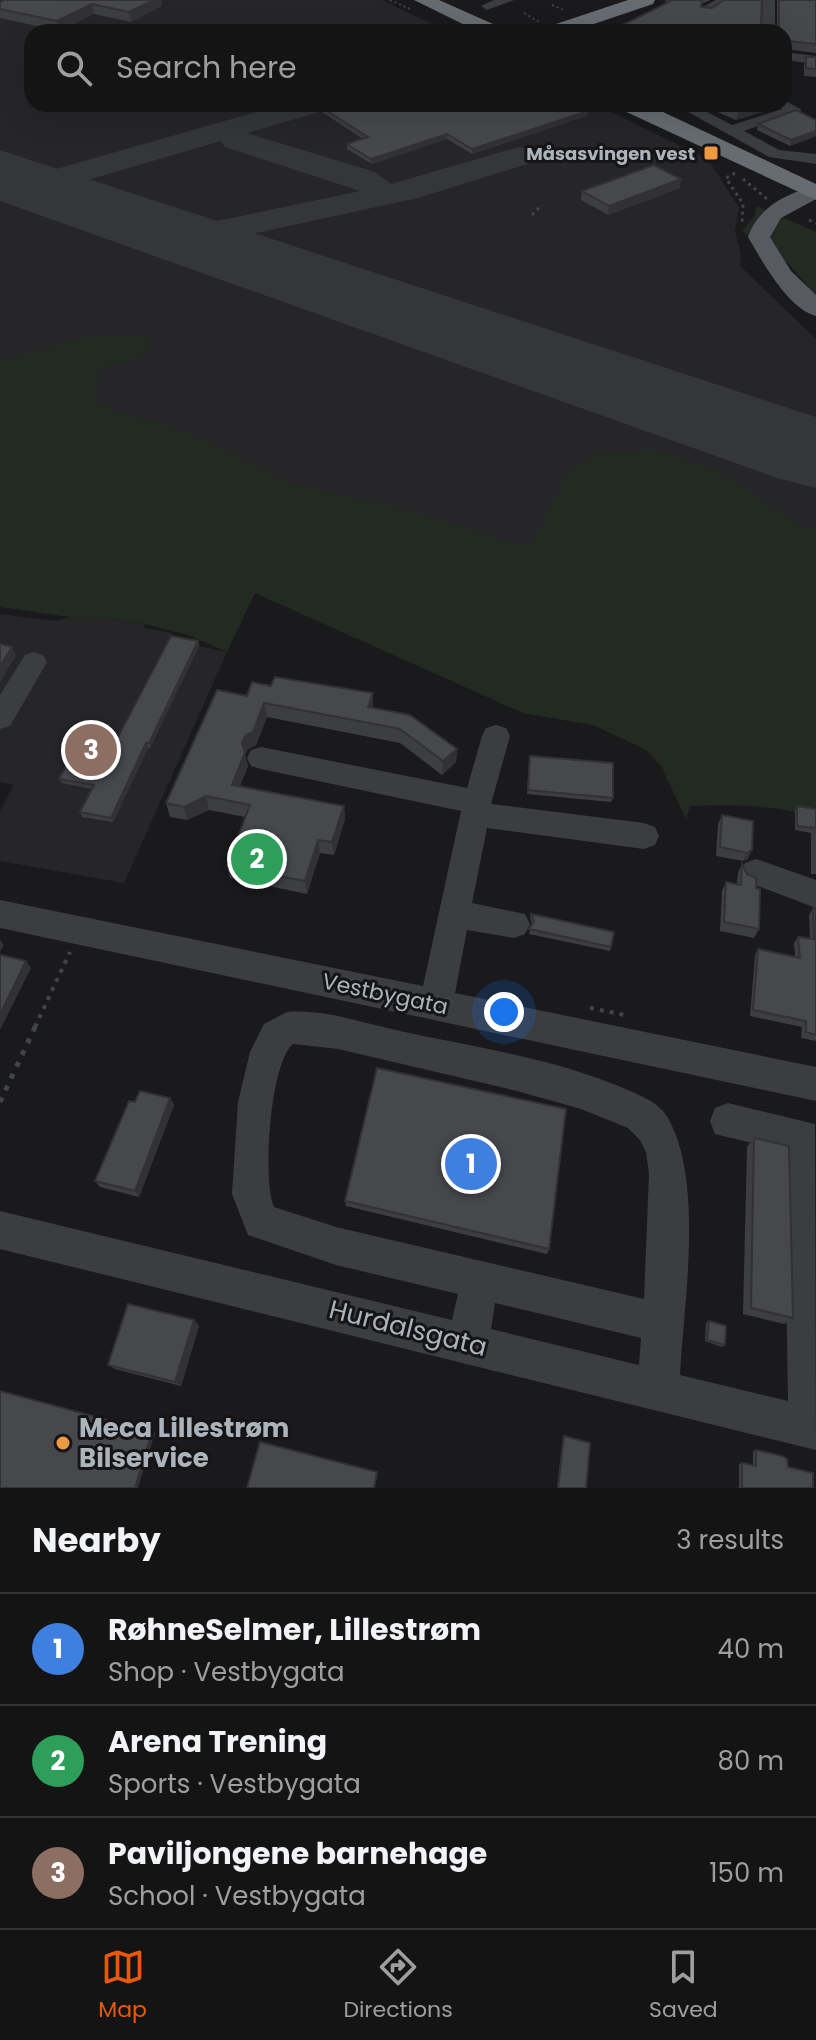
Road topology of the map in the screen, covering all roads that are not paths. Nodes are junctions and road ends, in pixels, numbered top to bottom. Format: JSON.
{"nodes":[{"id":1,"x":423,"y":0,"type":"edge"},
{"id":2,"x":508,"y":0,"type":"edge"},
{"id":3,"x":646,"y":0,"type":"edge"},
{"id":4,"x":658,"y":0,"type":"edge"},
{"id":5,"x":725,"y":0,"type":"edge"},
{"id":6,"x":769,"y":0,"type":"edge"},
{"id":7,"x":487,"y":6,"type":"dead end"},
{"id":8,"x":706,"y":10,"type":"edge"},
{"id":9,"x":463,"y":19,"type":"junction"},
{"id":10,"x":470,"y":24,"type":"edge"},
{"id":11,"x":475,"y":24,"type":"edge"},
{"id":12,"x":575,"y":24,"type":"edge"},
{"id":13,"x":605,"y":24,"type":"edge"},
{"id":14,"x":768,"y":24,"type":"edge"},
{"id":15,"x":792,"y":57,"type":"edge"},
{"id":16,"x":816,"y":60,"type":"edge"},
{"id":17,"x":642,"y":112,"type":"edge"},
{"id":18,"x":664,"y":112,"type":"edge"},
{"id":19,"x":695,"y":112,"type":"edge"},
{"id":20,"x":774,"y":112,"type":"edge"},
{"id":21,"x":734,"y":132,"type":"junction"},
{"id":22,"x":794,"y":134,"type":"edge"},
{"id":23,"x":739,"y":167,"type":"junction"},
{"id":24,"x":816,"y":184,"type":"edge"},
{"id":25,"x":816,"y":193,"type":"edge"},
{"id":26,"x":775,"y":204,"type":"junction"},
{"id":27,"x":812,"y":212,"type":"edge"},
{"id":28,"x":770,"y":260,"type":"junction"},
{"id":29,"x":816,"y":309,"type":"edge"},
{"id":30,"x":34,"y":662,"type":"dead end"},
{"id":31,"x":0,"y":718,"type":"edge"},
{"id":32,"x":496,"y":736,"type":"dead end"},
{"id":33,"x":261,"y":758,"type":"dead end"},
{"id":34,"x":476,"y":808,"type":"junction"},
{"id":35,"x":644,"y":836,"type":"dead end"},
{"id":36,"x":756,"y":872,"type":"dead end"},
{"id":37,"x":816,"y":894,"type":"edge"},
{"id":38,"x":0,"y":914,"type":"edge"},
{"id":39,"x":455,"y":914,"type":"junction"},
{"id":40,"x":514,"y":924,"type":"dead end"},
{"id":41,"x":436,"y":1005,"type":"junction"},
{"id":42,"x":816,"y":1084,"type":"edge"},
{"id":43,"x":728,"y":1121,"type":"dead end"},
{"id":44,"x":0,"y":1230,"type":"edge"},
{"id":45,"x":480,"y":1280,"type":"junction"},
{"id":46,"x":662,"y":1323,"type":"junction"},
{"id":47,"x":468,"y":1343,"type":"junction"},
{"id":48,"x":658,"y":1389,"type":"junction"},
{"id":49,"x":813,"y":1428,"type":"edge"}],
"edges":[{"from":1,"to":9,"type":"highway"},
{"from":2,"to":7,"type":"street"},
{"from":3,"to":12,"type":"highway"},
{"from":4,"to":13,"type":"highway"},
{"from":5,"to":8,"type":"street"},
{"from":6,"to":14,"type":"street"},
{"from":9,"to":10,"type":"highway"},
{"from":9,"to":11,"type":"highway"},
{"from":15,"to":16,"type":"street"},
{"from":17,"to":23,"type":"highway"},
{"from":18,"to":24,"type":"highway"},
{"from":19,"to":21,"type":"street"},
{"from":20,"to":22,"type":"street"},
{"from":21,"to":22,"type":"street"},
{"from":21,"to":22,"type":"street"},
{"from":23,"to":25,"type":"highway"},
{"from":23,"to":26,"type":"main road"},
{"from":25,"to":26,"type":"main road"},
{"from":26,"to":28,"type":"main road"},
{"from":27,"to":28,"type":"main road"},
{"from":28,"to":29,"type":"main road"},
{"from":30,"to":31,"type":"street"},
{"from":32,"to":34,"type":"street"},
{"from":33,"to":34,"type":"street"},
{"from":34,"to":35,"type":"street"},
{"from":34,"to":39,"type":"street"},
{"from":36,"to":37,"type":"street"},
{"from":38,"to":41,"type":"street","name":"Vestbygata"},
{"from":39,"to":40,"type":"street"},
{"from":39,"to":41,"type":"street"},
{"from":41,"to":42,"type":"street","name":"Vestbygata"},
{"from":43,"to":49,"type":"street"},
{"from":44,"to":47,"type":"street","name":"Hurdalsgata"},
{"from":45,"to":46,"type":"street"},
{"from":45,"to":46,"type":"street"},
{"from":45,"to":47,"type":"street"},
{"from":46,"to":48,"type":"street"},
{"from":47,"to":48,"type":"street","name":"Hurdalsgata"},
{"from":48,"to":49,"type":"street","name":"Hurdalsgata"}]}
